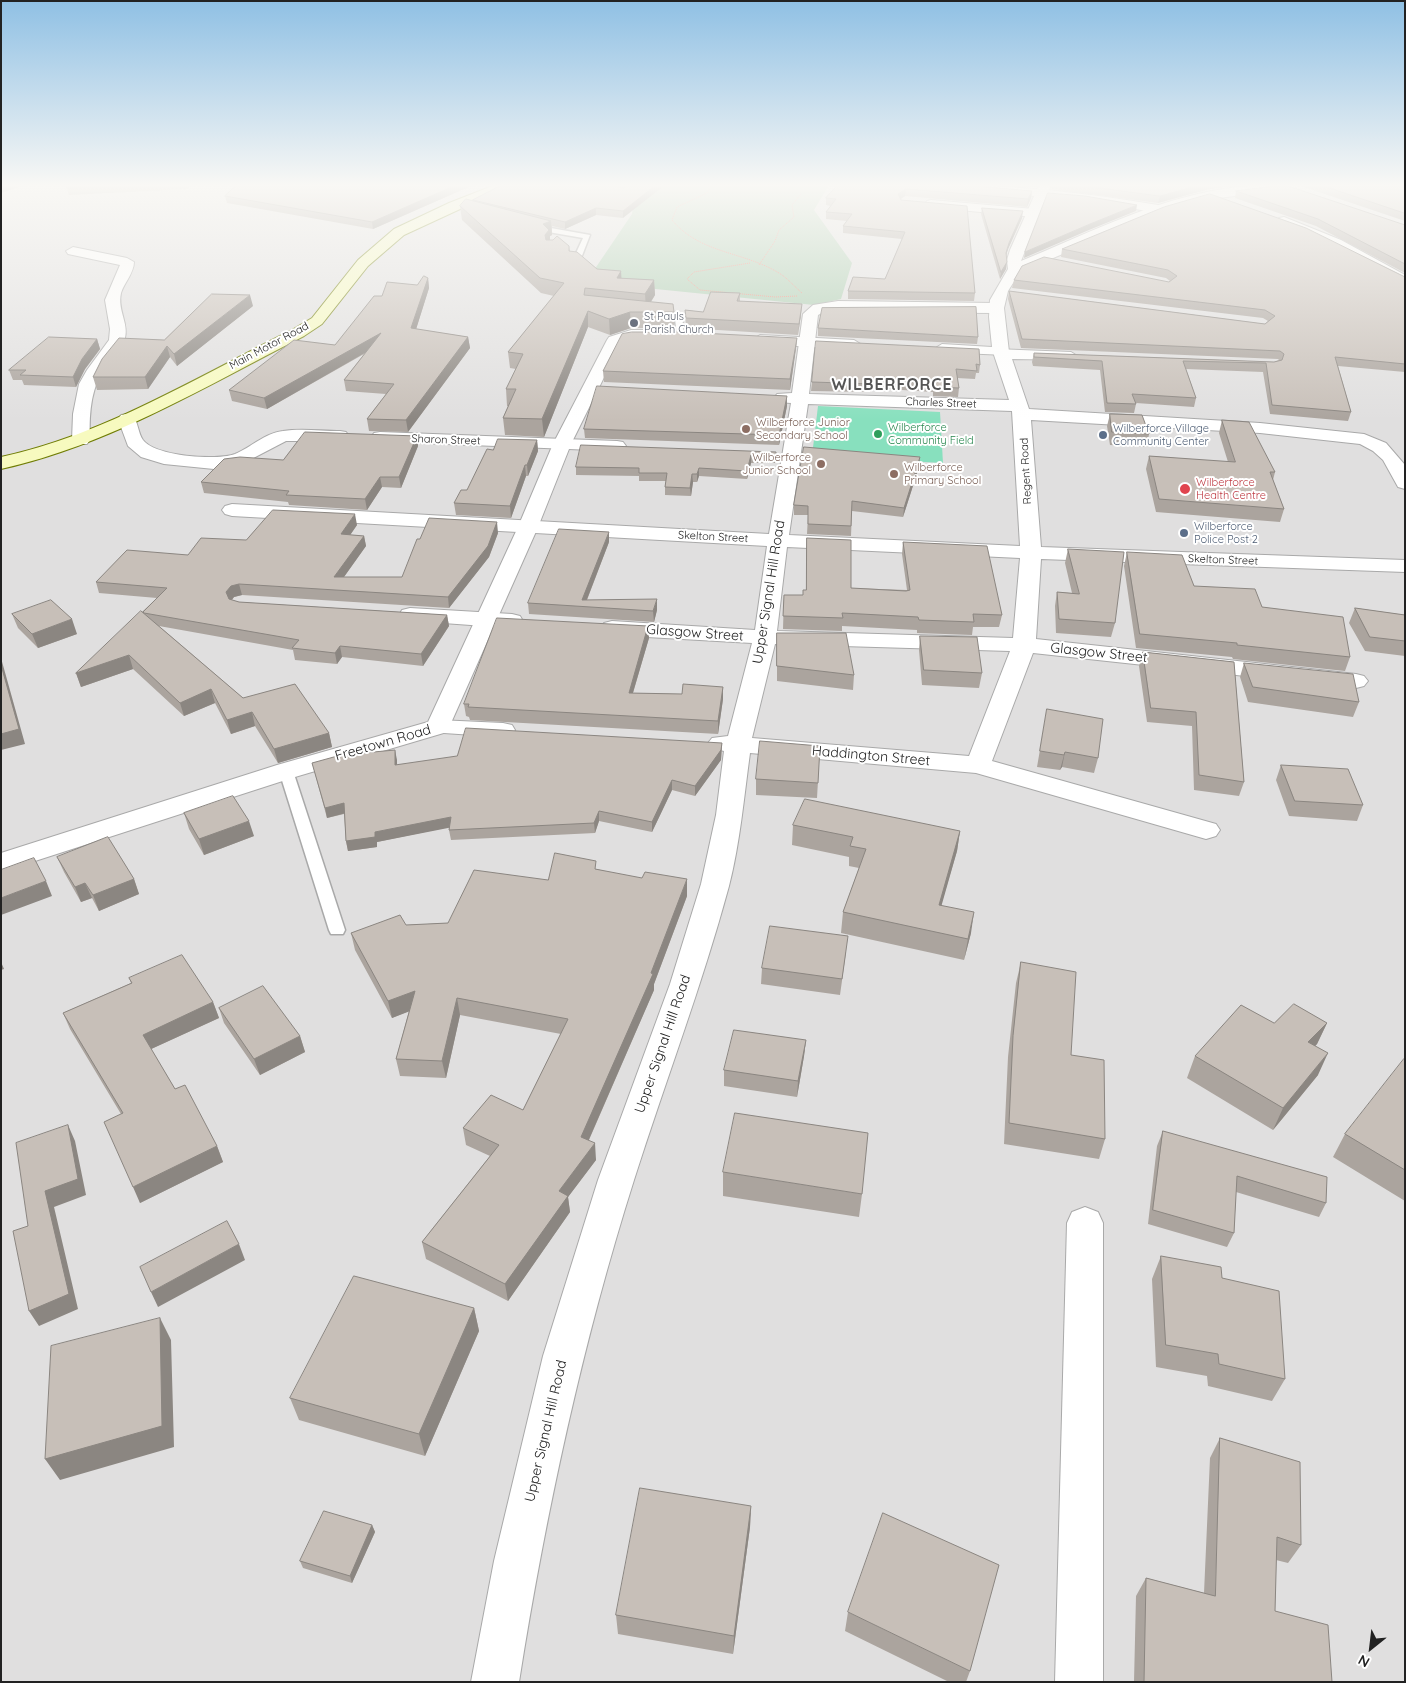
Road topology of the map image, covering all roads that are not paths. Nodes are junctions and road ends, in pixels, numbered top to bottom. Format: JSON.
{"nodes":[{"id":1,"x":127,"y":264,"type":"edge"},
{"id":2,"x":362,"y":264,"type":"edge"},
{"id":3,"x":1015,"y":264,"type":"edge"},
{"id":4,"x":1031,"y":264,"type":"edge"},
{"id":5,"x":1374,"y":264,"type":"edge"},
{"id":6,"x":1016,"y":269,"type":"junction"},
{"id":7,"x":1405,"y":281,"type":"edge"},
{"id":8,"x":1000,"y":292,"type":"junction"},
{"id":9,"x":1019,"y":294,"type":"edge"},
{"id":10,"x":994,"y":308,"type":"junction"},
{"id":11,"x":644,"y":311,"type":"edge"},
{"id":12,"x":681,"y":335,"type":"junction"},
{"id":13,"x":700,"y":336,"type":"edge"},
{"id":14,"x":749,"y":340,"type":"edge"},
{"id":15,"x":807,"y":343,"type":"junction"},
{"id":16,"x":866,"y":346,"type":"edge"},
{"id":17,"x":924,"y":348,"type":"edge"},
{"id":18,"x":1002,"y":353,"type":"junction"},
{"id":19,"x":1091,"y":358,"type":"edge"},
{"id":20,"x":785,"y":398,"type":"junction"},
{"id":21,"x":1022,"y":410,"type":"junction"},
{"id":22,"x":127,"y":419,"type":"junction"},
{"id":23,"x":81,"y":440,"type":"junction"},
{"id":24,"x":562,"y":444,"type":"junction"},
{"id":25,"x":639,"y":447,"type":"edge"},
{"id":26,"x":1,"y":463,"type":"edge"},
{"id":27,"x":1405,"y":484,"type":"edge"},
{"id":28,"x":232,"y":510,"type":"dead end"},
{"id":29,"x":528,"y":527,"type":"junction"},
{"id":30,"x":778,"y":540,"type":"junction"},
{"id":31,"x":1031,"y":553,"type":"junction"},
{"id":32,"x":1405,"y":566,"type":"edge"},
{"id":33,"x":388,"y":613,"type":"edge"},
{"id":34,"x":486,"y":620,"type":"junction"},
{"id":35,"x":536,"y":623,"type":"edge"},
{"id":36,"x":595,"y":626,"type":"edge"},
{"id":37,"x":765,"y":637,"type":"junction"},
{"id":38,"x":1024,"y":645,"type":"junction"},
{"id":39,"x":1356,"y":680,"type":"edge"},
{"id":40,"x":438,"y":726,"type":"junction"},
{"id":41,"x":525,"y":732,"type":"edge"},
{"id":42,"x":699,"y":742,"type":"edge"},
{"id":43,"x":738,"y":744,"type":"junction"},
{"id":44,"x":978,"y":765,"type":"junction"},
{"id":45,"x":286,"y":771,"type":"junction"},
{"id":46,"x":1206,"y":830,"type":"dead end"},
{"id":47,"x":1,"y":863,"type":"edge"},
{"id":48,"x":337,"y":930,"type":"dead end"},
{"id":49,"x":1085,"y":1224,"type":"dead end"},
{"id":50,"x":495,"y":1682,"type":"edge"},
{"id":51,"x":1079,"y":1682,"type":"edge"}],
"edges":[{"from":1,"to":23,"type":"street"},
{"from":2,"to":22,"type":"main road","name":"Main Motor Road"},
{"from":3,"to":6,"type":"street"},
{"from":4,"to":6,"type":"street"},
{"from":5,"to":7,"type":"street"},
{"from":6,"to":8,"type":"street"},
{"from":8,"to":9,"type":"street"},
{"from":8,"to":10,"type":"street"},
{"from":10,"to":15,"type":"street","name":"Upper Signal Hill Road"},
{"from":10,"to":18,"type":"street","name":"Regent Road"},
{"from":11,"to":12,"type":"lane"},
{"from":12,"to":13,"type":"street"},
{"from":12,"to":24,"type":"street","name":"Freetown Road"},
{"from":14,"to":15,"type":"street"},
{"from":15,"to":16,"type":"street"},
{"from":15,"to":20,"type":"street","name":"Upper Signal Hill Road"},
{"from":17,"to":18,"type":"street"},
{"from":18,"to":19,"type":"street"},
{"from":18,"to":21,"type":"street","name":"Regent Road"},
{"from":20,"to":21,"type":"street","name":"Charles Street"},
{"from":20,"to":30,"type":"street","name":"Upper Signal Hill Road"},
{"from":21,"to":27,"type":"street","name":"Charles Street"},
{"from":21,"to":31,"type":"street","name":"Regent Road"},
{"from":22,"to":23,"type":"main road","name":"Main Motor Road"},
{"from":22,"to":24,"type":"street","name":"Sharon Street"},
{"from":23,"to":26,"type":"main road","name":"Main Motor Road"},
{"from":24,"to":25,"type":"street","name":"Sharon Street"},
{"from":24,"to":29,"type":"street","name":"Freetown Road"},
{"from":28,"to":29,"type":"street","name":"Skelton Street"},
{"from":29,"to":30,"type":"street","name":"Skelton Street"},
{"from":29,"to":34,"type":"street","name":"Freetown Road"},
{"from":30,"to":31,"type":"street","name":"Skelton Street"},
{"from":30,"to":37,"type":"street","name":"Upper Signal Hill Road"},
{"from":31,"to":32,"type":"street","name":"Skelton Street"},
{"from":31,"to":38,"type":"street","name":"Regent Road"},
{"from":33,"to":34,"type":"street"},
{"from":34,"to":35,"type":"street"},
{"from":34,"to":40,"type":"street","name":"Freetown Road"},
{"from":36,"to":37,"type":"street","name":"Glasgow Street"},
{"from":37,"to":38,"type":"street","name":"Glasgow Street"},
{"from":37,"to":43,"type":"street","name":"Upper Signal Hill Road"},
{"from":38,"to":39,"type":"street","name":"Glasgow Street"},
{"from":38,"to":44,"type":"street","name":"Regent Road"},
{"from":40,"to":41,"type":"street"},
{"from":40,"to":45,"type":"street","name":"Freetown Road"},
{"from":42,"to":43,"type":"street","name":"Haddington Street"},
{"from":43,"to":44,"type":"street","name":"Haddington Street"},
{"from":43,"to":50,"type":"street","name":"Upper Signal Hill Road"},
{"from":44,"to":46,"type":"street","name":"Haddington Street"},
{"from":45,"to":47,"type":"street","name":"Freetown Road"},
{"from":45,"to":48,"type":"lane"},
{"from":49,"to":51,"type":"street"}]}
